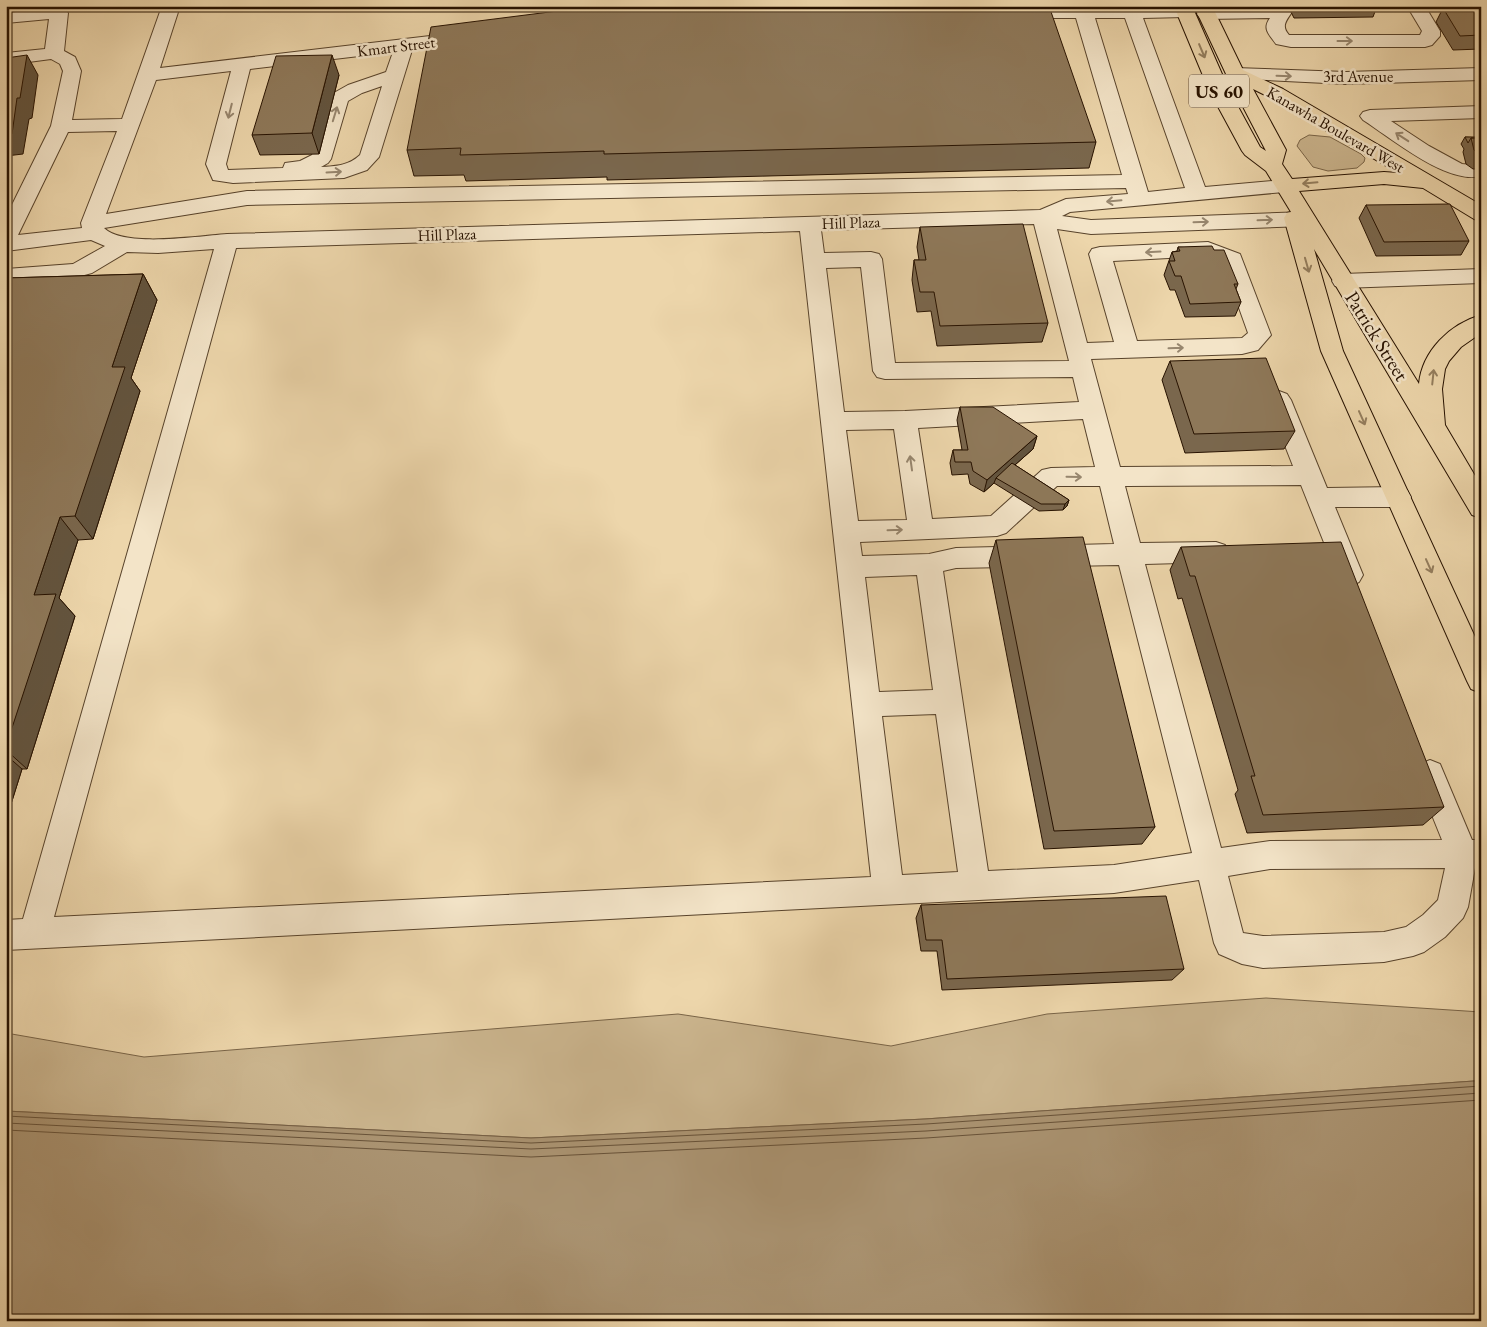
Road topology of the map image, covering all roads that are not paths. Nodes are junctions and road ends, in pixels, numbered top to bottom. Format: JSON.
{"nodes":[{"id":1,"x":171,"y":6,"type":"edge"},
{"id":2,"x":1416,"y":6,"type":"edge"},
{"id":3,"x":1282,"y":9,"type":"edge"},
{"id":4,"x":1194,"y":10,"type":"edge"},
{"id":5,"x":1132,"y":12,"type":"junction"},
{"id":6,"x":1000,"y":13,"type":"edge"},
{"id":7,"x":1084,"y":13,"type":"junction"},
{"id":8,"x":6,"y":18,"type":"edge"},
{"id":9,"x":485,"y":36,"type":"edge"},
{"id":10,"x":404,"y":45,"type":"junction"},
{"id":11,"x":54,"y":53,"type":"junction"},
{"id":12,"x":1436,"y":57,"type":"junction"},
{"id":13,"x":6,"y":59,"type":"edge"},
{"id":14,"x":242,"y":64,"type":"junction"},
{"id":15,"x":1235,"y":74,"type":"junction"},
{"id":16,"x":1481,"y":74,"type":"edge"},
{"id":17,"x":148,"y":75,"type":"junction"},
{"id":18,"x":394,"y":76,"type":"junction"},
{"id":19,"x":1346,"y":78,"type":"junction"},
{"id":20,"x":1481,"y":112,"type":"edge"},
{"id":21,"x":1370,"y":116,"type":"junction"},
{"id":22,"x":61,"y":126,"type":"junction"},
{"id":23,"x":129,"y":126,"type":"junction"},
{"id":24,"x":1456,"y":149,"type":"dead end"},
{"id":25,"x":1422,"y":150,"type":"junction"},
{"id":26,"x":217,"y":160,"type":"junction"},
{"id":27,"x":1272,"y":164,"type":"junction"},
{"id":28,"x":1396,"y":164,"type":"junction"},
{"id":29,"x":1479,"y":178,"type":"edge"},
{"id":30,"x":1284,"y":186,"type":"junction"},
{"id":31,"x":1436,"y":187,"type":"junction"},
{"id":32,"x":1137,"y":190,"type":"junction"},
{"id":33,"x":1197,"y":193,"type":"junction"},
{"id":34,"x":1481,"y":214,"type":"edge"},
{"id":35,"x":1043,"y":217,"type":"junction"},
{"id":36,"x":1299,"y":218,"type":"junction"},
{"id":37,"x":810,"y":223,"type":"junction"},
{"id":38,"x":1091,"y":227,"type":"junction"},
{"id":39,"x":93,"y":228,"type":"junction"},
{"id":40,"x":6,"y":240,"type":"edge"},
{"id":41,"x":228,"y":241,"type":"junction"},
{"id":42,"x":6,"y":244,"type":"edge"},
{"id":43,"x":123,"y":246,"type":"junction"},
{"id":44,"x":1100,"y":254,"type":"junction"},
{"id":45,"x":814,"y":261,"type":"junction"},
{"id":46,"x":6,"y":276,"type":"edge"},
{"id":47,"x":1481,"y":276,"type":"edge"},
{"id":48,"x":1343,"y":281,"type":"junction"},
{"id":49,"x":1481,"y":323,"type":"edge"},
{"id":50,"x":1128,"y":350,"type":"junction"},
{"id":51,"x":1080,"y":360,"type":"junction"},
{"id":52,"x":1271,"y":380,"type":"edge"},
{"id":53,"x":1092,"y":410,"type":"junction"},
{"id":54,"x":905,"y":420,"type":"junction"},
{"id":55,"x":833,"y":421,"type":"junction"},
{"id":56,"x":1433,"y":426,"type":"junction"},
{"id":57,"x":1110,"y":478,"type":"junction"},
{"id":58,"x":1314,"y":487,"type":"junction"},
{"id":59,"x":1398,"y":497,"type":"junction"},
{"id":60,"x":1481,"y":508,"type":"edge"},
{"id":61,"x":921,"y":529,"type":"junction"},
{"id":62,"x":846,"y":532,"type":"junction"},
{"id":63,"x":1312,"y":551,"type":"edge"},
{"id":64,"x":1340,"y":551,"type":"junction"},
{"id":65,"x":1235,"y":552,"type":"edge"},
{"id":66,"x":1129,"y":554,"type":"junction"},
{"id":67,"x":928,"y":564,"type":"junction"},
{"id":68,"x":850,"y":567,"type":"junction"},
{"id":69,"x":1359,"y":597,"type":"edge"},
{"id":70,"x":1481,"y":681,"type":"edge"},
{"id":71,"x":948,"y":701,"type":"junction"},
{"id":72,"x":867,"y":705,"type":"junction"},
{"id":73,"x":1422,"y":753,"type":"edge"},
{"id":74,"x":1472,"y":854,"type":"edge"},
{"id":75,"x":1209,"y":864,"type":"junction"},
{"id":76,"x":975,"y":886,"type":"junction"},
{"id":77,"x":888,"y":890,"type":"junction"},
{"id":78,"x":20,"y":934,"type":"edge"}],
"edges":[{"from":1,"to":17,"type":"street"},
{"from":2,"to":12,"type":"street"},
{"from":3,"to":4,"type":"street"},
{"from":3,"to":12,"type":"street","one_way":true},
{"from":4,"to":5,"type":"street"},
{"from":4,"to":15,"type":"main road","name":"Patrick Street","number":"US 60"},
{"from":4,"to":27,"type":"main road","name":"Patrick Street","number":"US 60","one_way":true},
{"from":5,"to":7,"type":"street"},
{"from":5,"to":33,"type":"street"},
{"from":6,"to":7,"type":"street"},
{"from":7,"to":32,"type":"street"},
{"from":8,"to":11,"type":"street"},
{"from":9,"to":10,"type":"street","name":"Kmart Street"},
{"from":10,"to":14,"type":"street","name":"Kmart Street"},
{"from":10,"to":18,"type":"street"},
{"from":11,"to":13,"type":"street"},
{"from":11,"to":22,"type":"street"},
{"from":12,"to":16,"type":"street","name":"3rd Avenue"},
{"from":12,"to":19,"type":"street","name":"3rd Avenue"},
{"from":14,"to":17,"type":"street","name":"Kmart Street"},
{"from":14,"to":26,"type":"street","one_way":true},
{"from":15,"to":19,"type":"street","name":"3rd Avenue","one_way":true},
{"from":15,"to":27,"type":"main road","name":"Patrick Street","number":"US 60"},
{"from":15,"to":28,"type":"main road","name":"Kanawha Boulevard West"},
{"from":17,"to":23,"type":"street"},
{"from":26,"to":18,"type":"street","one_way":true},
{"from":26,"to":18,"type":"street","one_way":true},
{"from":19,"to":21,"type":"street"},
{"from":20,"to":21,"type":"street"},
{"from":25,"to":21,"type":"street","one_way":true},
{"from":21,"to":28,"type":"street"},
{"from":22,"to":23,"type":"street"},
{"from":22,"to":40,"type":"street"},
{"from":23,"to":39,"type":"street"},
{"from":24,"to":25,"type":"street"},
{"from":25,"to":29,"type":"street"},
{"from":27,"to":30,"type":"main road","name":"Patrick Street","number":"US 60"},
{"from":28,"to":31,"type":"main road","name":"Kanawha Boulevard West"},
{"from":29,"to":31,"type":"street"},
{"from":31,"to":30,"type":"main road","name":"Kanawha Boulevard West","one_way":true},
{"from":30,"to":33,"type":"street","name":"Hill Plaza"},
{"from":30,"to":36,"type":"main road","name":"Patrick Street","number":"US 60"},
{"from":31,"to":34,"type":"main road","name":"Kanawha Boulevard West"},
{"from":32,"to":33,"type":"street","name":"Hill Plaza"},
{"from":32,"to":35,"type":"street","name":"Hill Plaza","one_way":true},
{"from":32,"to":39,"type":"street"},
{"from":35,"to":37,"type":"street","name":"Hill Plaza"},
{"from":35,"to":38,"type":"street","name":"Hill Plaza"},
{"from":35,"to":51,"type":"street"},
{"from":38,"to":36,"type":"street","name":"Hill Plaza","one_way":true},
{"from":36,"to":48,"type":"main road","name":"Patrick Street","number":"US 60"},
{"from":36,"to":59,"type":"main road","one_way":true},
{"from":37,"to":41,"type":"street","name":"Hill Plaza"},
{"from":37,"to":45,"type":"street"},
{"from":38,"to":44,"type":"street"},
{"from":39,"to":42,"type":"street"},
{"from":39,"to":43,"type":"street","name":"Hill Plaza"},
{"from":41,"to":43,"type":"street","name":"Hill Plaza"},
{"from":41,"to":78,"type":"street"},
{"from":43,"to":46,"type":"street"},
{"from":44,"to":50,"type":"street"},
{"from":50,"to":44,"type":"street","one_way":true},
{"from":45,"to":51,"type":"street"},
{"from":45,"to":55,"type":"street"},
{"from":47,"to":48,"type":"street"},
{"from":48,"to":56,"type":"main road","name":"Patrick Street","number":"US 60"},
{"from":56,"to":49,"type":"main road","one_way":true},
{"from":50,"to":51,"type":"street"},
{"from":51,"to":53,"type":"street"},
{"from":52,"to":58,"type":"street"},
{"from":53,"to":54,"type":"street"},
{"from":53,"to":57,"type":"street"},
{"from":54,"to":55,"type":"street"},
{"from":61,"to":54,"type":"street","one_way":true},
{"from":55,"to":62,"type":"street"},
{"from":56,"to":60,"type":"main road","name":"Patrick Street","number":"US 60"},
{"from":57,"to":58,"type":"street"},
{"from":61,"to":57,"type":"street","one_way":true},
{"from":57,"to":66,"type":"street"},
{"from":58,"to":59,"type":"street"},
{"from":58,"to":64,"type":"street"},
{"from":59,"to":70,"type":"main road","one_way":true},
{"from":62,"to":61,"type":"street","one_way":true},
{"from":62,"to":68,"type":"street"},
{"from":63,"to":64,"type":"street"},
{"from":64,"to":69,"type":"street"},
{"from":65,"to":66,"type":"street"},
{"from":66,"to":67,"type":"street"},
{"from":66,"to":75,"type":"street"},
{"from":67,"to":68,"type":"street"},
{"from":67,"to":71,"type":"street"},
{"from":68,"to":72,"type":"street"},
{"from":71,"to":72,"type":"street"},
{"from":71,"to":76,"type":"street"},
{"from":72,"to":77,"type":"street"},
{"from":73,"to":74,"type":"street"},
{"from":74,"to":75,"type":"street"},
{"from":74,"to":75,"type":"street"},
{"from":75,"to":76,"type":"street"},
{"from":76,"to":77,"type":"street"},
{"from":77,"to":78,"type":"street"}]}
